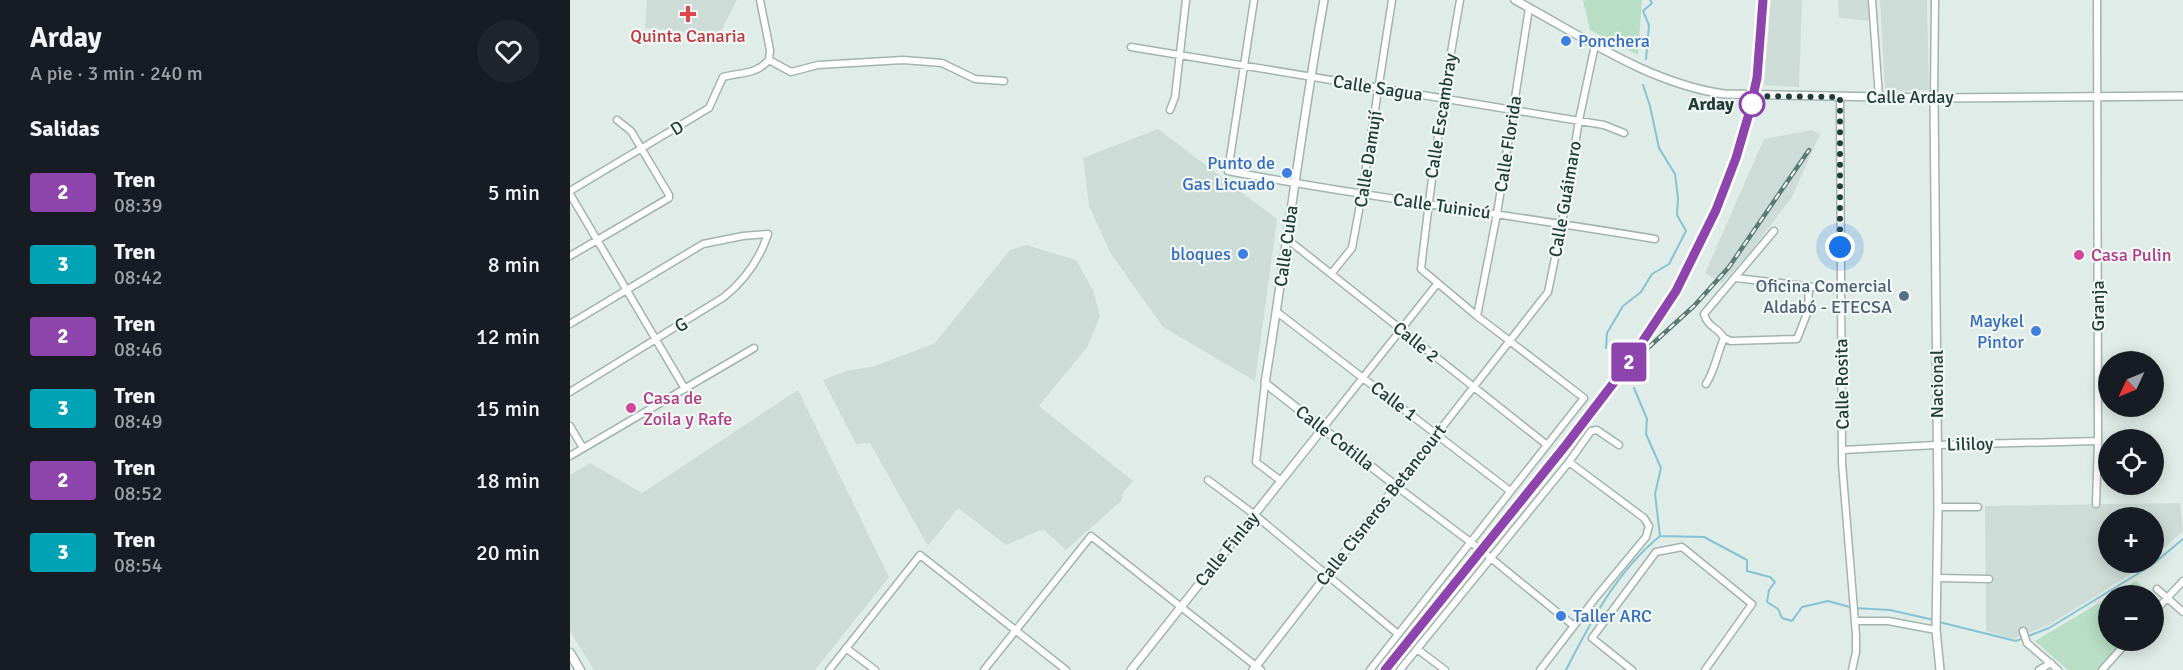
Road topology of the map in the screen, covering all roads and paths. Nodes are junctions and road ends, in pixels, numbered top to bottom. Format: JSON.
{"nodes":[{"id":1,"x":760,"y":0,"type":"edge"},
{"id":2,"x":1186,"y":0,"type":"edge"},
{"id":3,"x":1254,"y":0,"type":"edge"},
{"id":4,"x":1324,"y":0,"type":"edge"},
{"id":5,"x":1392,"y":0,"type":"edge"},
{"id":6,"x":1460,"y":0,"type":"edge"},
{"id":7,"x":1515,"y":0,"type":"edge"},
{"id":8,"x":1872,"y":0,"type":"edge"},
{"id":9,"x":1935,"y":0,"type":"edge"},
{"id":10,"x":2097,"y":0,"type":"edge"},
{"id":11,"x":1529,"y":8,"type":"junction"},
{"id":12,"x":1595,"y":45,"type":"junction"},
{"id":13,"x":1131,"y":47,"type":"dead end"},
{"id":14,"x":1181,"y":56,"type":"junction"},
{"id":15,"x":769,"y":60,"type":"junction"},
{"id":16,"x":1246,"y":66,"type":"junction"},
{"id":17,"x":1310,"y":78,"type":"junction"},
{"id":18,"x":1004,"y":81,"type":"dead end"},
{"id":19,"x":1379,"y":88,"type":"junction"},
{"id":20,"x":2183,"y":96,"type":"edge"},
{"id":21,"x":1840,"y":97,"type":"junction"},
{"id":22,"x":1879,"y":97,"type":"junction"},
{"id":23,"x":2097,"y":97,"type":"junction"},
{"id":24,"x":1443,"y":98,"type":"junction"},
{"id":25,"x":1935,"y":98,"type":"junction"},
{"id":26,"x":1170,"y":110,"type":"dead end"},
{"id":27,"x":1514,"y":110,"type":"junction"},
{"id":28,"x":617,"y":120,"type":"dead end"},
{"id":29,"x":1579,"y":120,"type":"junction"},
{"id":30,"x":1623,"y":134,"type":"dead end"},
{"id":31,"x":642,"y":150,"type":"junction"},
{"id":32,"x":1295,"y":184,"type":"junction"},
{"id":33,"x":570,"y":192,"type":"edge"},
{"id":34,"x":1362,"y":194,"type":"junction"},
{"id":35,"x":1428,"y":205,"type":"junction"},
{"id":36,"x":1497,"y":214,"type":"junction"},
{"id":37,"x":1562,"y":224,"type":"junction"},
{"id":38,"x":1774,"y":231,"type":"dead end"},
{"id":39,"x":1287,"y":239,"type":"junction"},
{"id":40,"x":1655,"y":239,"type":"dead end"},
{"id":41,"x":597,"y":240,"type":"junction"},
{"id":42,"x":570,"y":256,"type":"edge"},
{"id":43,"x":1331,"y":274,"type":"junction"},
{"id":44,"x":1736,"y":278,"type":"junction"},
{"id":45,"x":1437,"y":284,"type":"junction"},
{"id":46,"x":1809,"y":287,"type":"junction"},
{"id":47,"x":627,"y":290,"type":"junction"},
{"id":48,"x":1840,"y":290,"type":"junction"},
{"id":49,"x":1277,"y":312,"type":"junction"},
{"id":50,"x":1477,"y":316,"type":"junction"},
{"id":51,"x":570,"y":324,"type":"edge"},
{"id":52,"x":1401,"y":330,"type":"junction"},
{"id":53,"x":1724,"y":338,"type":"junction"},
{"id":54,"x":656,"y":339,"type":"junction"},
{"id":55,"x":1510,"y":341,"type":"junction"},
{"id":56,"x":754,"y":348,"type":"dead end"},
{"id":57,"x":1363,"y":378,"type":"junction"},
{"id":58,"x":1265,"y":383,"type":"junction"},
{"id":59,"x":1706,"y":384,"type":"dead end"},
{"id":60,"x":685,"y":388,"type":"junction"},
{"id":61,"x":1473,"y":388,"type":"junction"},
{"id":62,"x":570,"y":392,"type":"edge"},
{"id":63,"x":570,"y":426,"type":"edge"},
{"id":64,"x":1323,"y":428,"type":"junction"},
{"id":65,"x":1437,"y":434,"type":"junction"},
{"id":66,"x":2098,"y":441,"type":"junction"},
{"id":67,"x":1936,"y":444,"type":"junction"},
{"id":68,"x":1547,"y":445,"type":"junction"},
{"id":69,"x":1619,"y":445,"type":"dead end"},
{"id":70,"x":584,"y":448,"type":"junction"},
{"id":71,"x":1842,"y":450,"type":"junction"},
{"id":72,"x":570,"y":456,"type":"edge"},
{"id":73,"x":1569,"y":462,"type":"junction"},
{"id":74,"x":1208,"y":480,"type":"dead end"},
{"id":75,"x":1281,"y":481,"type":"junction"},
{"id":76,"x":1396,"y":486,"type":"junction"},
{"id":77,"x":1510,"y":491,"type":"junction"},
{"id":78,"x":2096,"y":504,"type":"dead end"},
{"id":79,"x":1938,"y":507,"type":"junction"},
{"id":80,"x":1978,"y":507,"type":"dead end"},
{"id":81,"x":1255,"y":515,"type":"junction"},
{"id":82,"x":1470,"y":543,"type":"junction"},
{"id":83,"x":1490,"y":558,"type":"junction"},
{"id":84,"x":1327,"y":574,"type":"junction"},
{"id":85,"x":1938,"y":578,"type":"junction"},
{"id":86,"x":1989,"y":579,"type":"dead end"},
{"id":87,"x":2183,"y":581,"type":"edge"},
{"id":88,"x":2164,"y":595,"type":"edge"},
{"id":89,"x":2167,"y":598,"type":"junction"},
{"id":90,"x":2164,"y":601,"type":"edge"},
{"id":91,"x":1181,"y":606,"type":"junction"},
{"id":92,"x":2183,"y":612,"type":"edge"},
{"id":93,"x":1855,"y":621,"type":"junction"},
{"id":94,"x":1574,"y":626,"type":"junction"},
{"id":95,"x":1936,"y":628,"type":"junction"},
{"id":96,"x":1016,"y":630,"type":"junction"},
{"id":97,"x":2023,"y":631,"type":"dead end"},
{"id":98,"x":1398,"y":634,"type":"junction"},
{"id":99,"x":846,"y":648,"type":"junction"},
{"id":100,"x":1417,"y":649,"type":"junction"},
{"id":101,"x":2119,"y":651,"type":"edge"},
{"id":102,"x":570,"y":653,"type":"edge"},
{"id":103,"x":2051,"y":663,"type":"junction"},
{"id":104,"x":1257,"y":669,"type":"edge"},
{"id":105,"x":580,"y":670,"type":"edge"},
{"id":106,"x":829,"y":670,"type":"edge"},
{"id":107,"x":875,"y":670,"type":"edge"},
{"id":108,"x":984,"y":670,"type":"edge"},
{"id":109,"x":1066,"y":670,"type":"edge"},
{"id":110,"x":1131,"y":670,"type":"edge"},
{"id":111,"x":1370,"y":670,"type":"edge"},
{"id":112,"x":1400,"y":670,"type":"edge"},
{"id":113,"x":1444,"y":670,"type":"edge"},
{"id":114,"x":1540,"y":670,"type":"edge"},
{"id":115,"x":1632,"y":670,"type":"edge"},
{"id":116,"x":1705,"y":670,"type":"edge"},
{"id":117,"x":1852,"y":670,"type":"edge"},
{"id":118,"x":1940,"y":670,"type":"edge"},
{"id":119,"x":2039,"y":670,"type":"edge"},
{"id":120,"x":2058,"y":670,"type":"edge"},
{"id":121,"x":2102,"y":670,"type":"edge"}],
"edges":[{"from":1,"to":15,"type":"street"},
{"from":2,"to":14,"type":"street"},
{"from":3,"to":16,"type":"street"},
{"from":4,"to":17,"type":"street","name":"Calle Cuba"},
{"from":5,"to":19,"type":"street","name":"Calle Damují"},
{"from":6,"to":24,"type":"street","name":"Calle Escambray"},
{"from":7,"to":11,"type":"street","name":"Calle Arday"},
{"from":8,"to":22,"type":"street"},
{"from":9,"to":25,"type":"street"},
{"from":10,"to":23,"type":"street","name":"Granja"},
{"from":11,"to":12,"type":"street","name":"Calle Arday"},
{"from":11,"to":27,"type":"street","name":"Calle Florida"},
{"from":12,"to":21,"type":"street","name":"Calle Arday"},
{"from":12,"to":29,"type":"street","name":"Calle Guáimaro"},
{"from":13,"to":14,"type":"street","name":"Calle Sagua"},
{"from":14,"to":16,"type":"street","name":"Calle Sagua"},
{"from":14,"to":26,"type":"street"},
{"from":15,"to":18,"type":"street"},
{"from":15,"to":31,"type":"street","name":"D"},
{"from":16,"to":17,"type":"street","name":"Calle Sagua"},
{"from":16,"to":32,"type":"street","name":"Calle Tuinicú"},
{"from":17,"to":19,"type":"street","name":"Calle Sagua"},
{"from":17,"to":32,"type":"street","name":"Calle Cuba"},
{"from":19,"to":24,"type":"street","name":"Calle Sagua"},
{"from":19,"to":34,"type":"street","name":"Calle Damují"},
{"from":20,"to":23,"type":"street","name":"Calle Arday"},
{"from":21,"to":22,"type":"street","name":"Calle Arday"},
{"from":21,"to":48,"type":"street","name":"Calle Rosita"},
{"from":22,"to":25,"type":"street","name":"Calle Arday"},
{"from":23,"to":25,"type":"street","name":"Calle Arday"},
{"from":23,"to":66,"type":"street","name":"Granja"},
{"from":24,"to":27,"type":"street","name":"Calle Sagua"},
{"from":24,"to":35,"type":"street","name":"Calle Escambray"},
{"from":25,"to":67,"type":"street","name":"Nacional"},
{"from":27,"to":29,"type":"street","name":"Calle Sagua"},
{"from":27,"to":36,"type":"street","name":"Calle Florida"},
{"from":28,"to":31,"type":"street"},
{"from":29,"to":30,"type":"street","name":"Calle Sagua"},
{"from":29,"to":37,"type":"street","name":"Calle Guáimaro"},
{"from":31,"to":33,"type":"street","name":"D"},
{"from":31,"to":41,"type":"street"},
{"from":32,"to":34,"type":"street","name":"Calle Tuinicú"},
{"from":32,"to":39,"type":"street","name":"Calle Cuba"},
{"from":33,"to":41,"type":"street"},
{"from":34,"to":35,"type":"street","name":"Calle Tuinicú"},
{"from":34,"to":43,"type":"street","name":"Calle Damují"},
{"from":35,"to":36,"type":"street","name":"Calle Tuinicú"},
{"from":35,"to":45,"type":"street","name":"Calle Escambray"},
{"from":36,"to":37,"type":"street","name":"Calle Tuinicú"},
{"from":36,"to":50,"type":"street","name":"Calle Florida"},
{"from":37,"to":40,"type":"street","name":"Calle Tuinicú"},
{"from":37,"to":55,"type":"street","name":"Calle Guáimaro"},
{"from":38,"to":44,"type":"street"},
{"from":39,"to":43,"type":"street","name":"Calle 2"},
{"from":39,"to":49,"type":"street","name":"Calle Cuba"},
{"from":41,"to":42,"type":"street"},
{"from":41,"to":47,"type":"street"},
{"from":43,"to":52,"type":"street","name":"Calle 2"},
{"from":44,"to":46,"type":"street"},
{"from":44,"to":53,"type":"street"},
{"from":45,"to":50,"type":"street"},
{"from":45,"to":52,"type":"street"},
{"from":46,"to":48,"type":"street"},
{"from":46,"to":53,"type":"street"},
{"from":47,"to":51,"type":"street"},
{"from":47,"to":54,"type":"street"},
{"from":47,"to":54,"type":"street","name":"G"},
{"from":48,"to":71,"type":"street","name":"Calle Rosita"},
{"from":49,"to":57,"type":"street","name":"Calle 1"},
{"from":49,"to":58,"type":"street","name":"Calle Cuba"},
{"from":50,"to":55,"type":"street"},
{"from":52,"to":57,"type":"street"},
{"from":52,"to":61,"type":"street","name":"Calle 2"},
{"from":53,"to":59,"type":"street"},
{"from":54,"to":60,"type":"street"},
{"from":54,"to":62,"type":"street","name":"G"},
{"from":55,"to":61,"type":"street","name":"Calle Cisneros Betancourt"},
{"from":55,"to":68,"type":"street"},
{"from":56,"to":60,"type":"street"},
{"from":57,"to":64,"type":"street"},
{"from":57,"to":65,"type":"street","name":"Calle 1"},
{"from":58,"to":64,"type":"street","name":"Calle Cotilla"},
{"from":58,"to":75,"type":"street","name":"Calle Cuba"},
{"from":60,"to":70,"type":"street"},
{"from":61,"to":65,"type":"street","name":"Calle Cisneros Betancourt"},
{"from":61,"to":68,"type":"street","name":"Calle 2"},
{"from":63,"to":70,"type":"street"},
{"from":64,"to":75,"type":"street","name":"Calle Finlay"},
{"from":64,"to":76,"type":"street","name":"Calle Cotilla"},
{"from":65,"to":76,"type":"street","name":"Calle Cisneros Betancourt"},
{"from":65,"to":77,"type":"street","name":"Calle 1"},
{"from":66,"to":67,"type":"street","name":"Lililoy"},
{"from":66,"to":78,"type":"street","name":"Granja"},
{"from":67,"to":71,"type":"street","name":"Lililoy"},
{"from":67,"to":79,"type":"street","name":"Nacional"},
{"from":68,"to":77,"type":"street"},
{"from":69,"to":73,"type":"street"},
{"from":70,"to":72,"type":"street"},
{"from":71,"to":93,"type":"street","name":"Calle Rosita"},
{"from":73,"to":83,"type":"street"},
{"from":73,"to":94,"type":"street"},
{"from":74,"to":81,"type":"street"},
{"from":75,"to":81,"type":"street","name":"Calle Finlay"},
{"from":76,"to":82,"type":"street","name":"Calle Cotilla"},
{"from":76,"to":84,"type":"street","name":"Calle Cisneros Betancourt"},
{"from":77,"to":82,"type":"street"},
{"from":79,"to":80,"type":"street"},
{"from":79,"to":85,"type":"street","name":"Nacional"},
{"from":81,"to":84,"type":"street"},
{"from":81,"to":91,"type":"street","name":"Calle Finlay"},
{"from":82,"to":83,"type":"street","name":"Calle Cotilla"},
{"from":82,"to":98,"type":"street"},
{"from":83,"to":94,"type":"street","name":"Calle Cotilla"},
{"from":83,"to":100,"type":"street"},
{"from":84,"to":98,"type":"street"},
{"from":84,"to":104,"type":"street","name":"Calle Cisneros Betancourt"},
{"from":85,"to":86,"type":"street"},
{"from":85,"to":95,"type":"street","name":"Nacional"},
{"from":87,"to":89,"type":"street"},
{"from":88,"to":89,"type":"street"},
{"from":89,"to":90,"type":"street"},
{"from":89,"to":92,"type":"street"},
{"from":91,"to":96,"type":"street"},
{"from":91,"to":104,"type":"street"},
{"from":91,"to":110,"type":"street","name":"Calle Finlay"},
{"from":93,"to":95,"type":"street"},
{"from":93,"to":117,"type":"street","name":"Calle Rosita"},
{"from":94,"to":114,"type":"street"},
{"from":95,"to":118,"type":"street","name":"Nacional"},
{"from":96,"to":99,"type":"street"},
{"from":96,"to":108,"type":"street"},
{"from":96,"to":109,"type":"street"},
{"from":97,"to":103,"type":"street"},
{"from":98,"to":111,"type":"street"},
{"from":99,"to":106,"type":"street"},
{"from":99,"to":107,"type":"street"},
{"from":100,"to":112,"type":"street"},
{"from":100,"to":113,"type":"street"},
{"from":101,"to":121,"type":"street"},
{"from":102,"to":105,"type":"main road"},
{"from":103,"to":119,"type":"street"},
{"from":103,"to":120,"type":"street"},
{"from":115,"to":116,"type":"street"}]}
